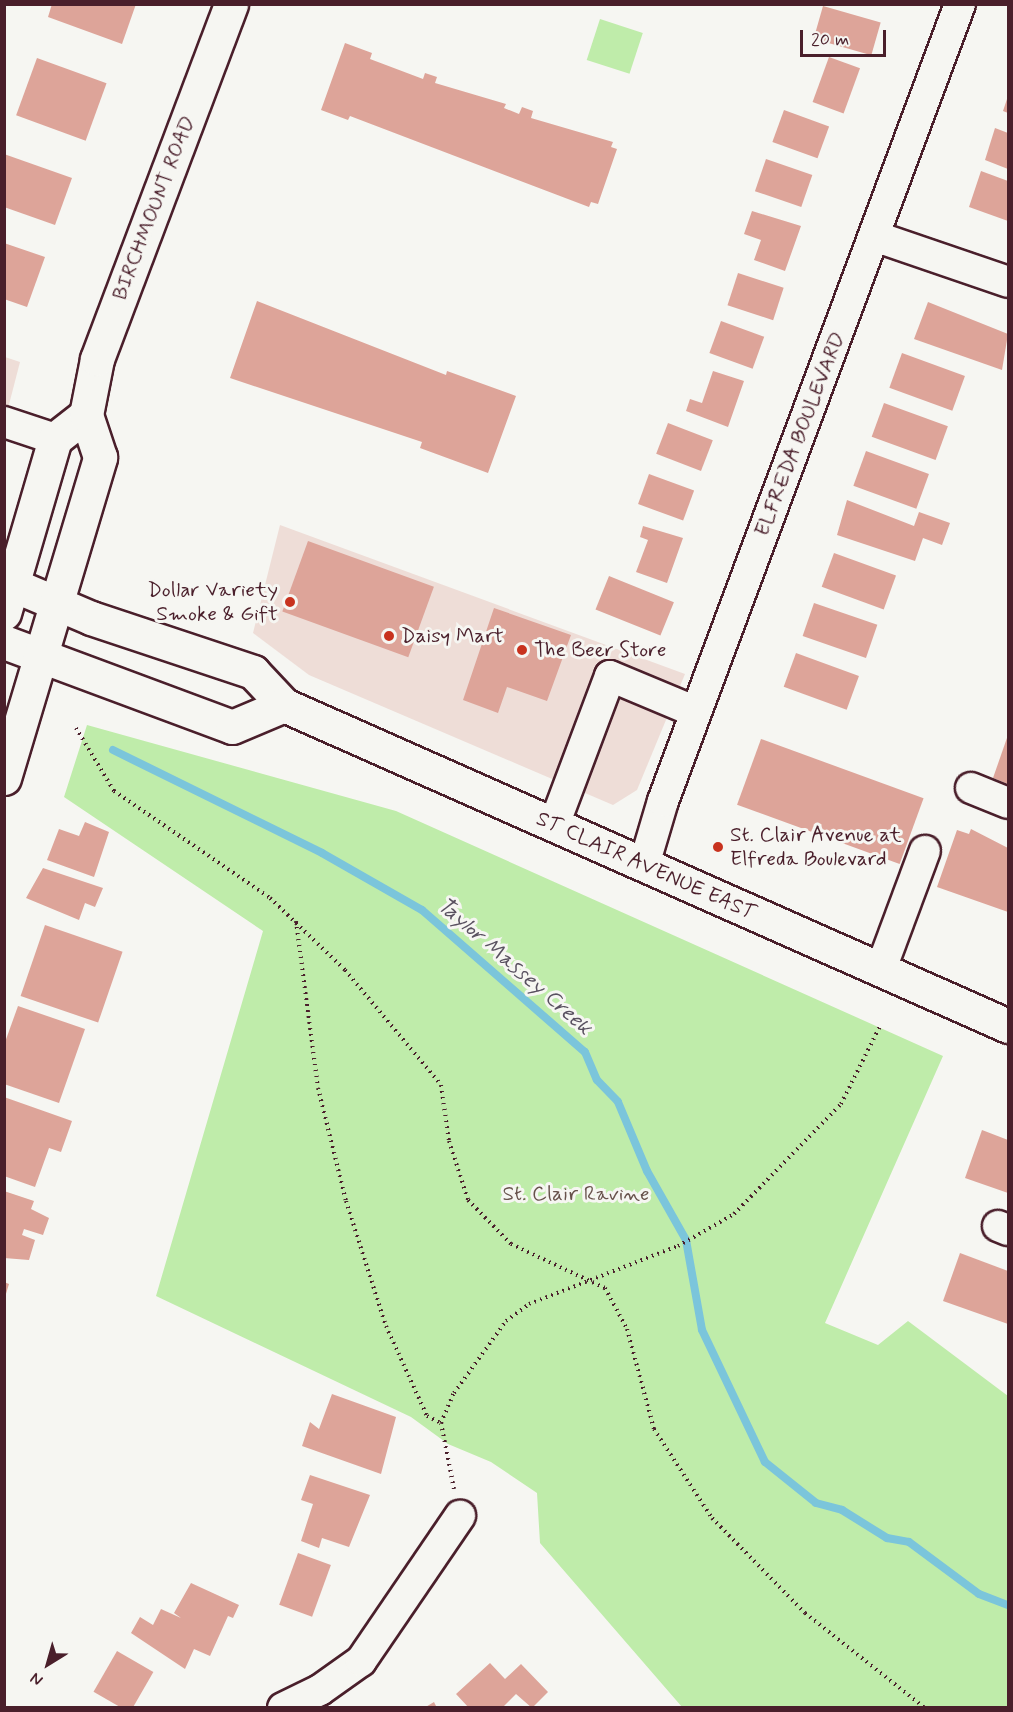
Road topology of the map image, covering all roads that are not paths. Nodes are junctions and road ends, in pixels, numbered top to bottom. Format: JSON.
{"nodes":[{"id":1,"x":231,"y":4,"type":"edge"},
{"id":2,"x":960,"y":4,"type":"edge"},
{"id":3,"x":874,"y":236,"type":"junction"},
{"id":4,"x":1008,"y":282,"type":"edge"},
{"id":5,"x":86,"y":415,"type":"junction"},
{"id":6,"x":4,"y":422,"type":"edge"},
{"id":7,"x":55,"y":439,"type":"junction"},
{"id":8,"x":7,"y":593,"type":"edge"},
{"id":9,"x":57,"y":603,"type":"junction"},
{"id":10,"x":4,"y":642,"type":"edge"},
{"id":11,"x":42,"y":657,"type":"junction"},
{"id":12,"x":284,"y":705,"type":"junction"},
{"id":13,"x":696,"y":712,"type":"junction"},
{"id":14,"x":4,"y":778,"type":"edge"},
{"id":15,"x":971,"y":788,"type":"dead end"},
{"id":16,"x":1008,"y":802,"type":"edge"},
{"id":17,"x":554,"y":825,"type":"junction"},
{"id":18,"x":925,"y":851,"type":"dead end"},
{"id":19,"x":644,"y":865,"type":"junction"},
{"id":20,"x":881,"y":969,"type":"junction"},
{"id":21,"x":1008,"y":1026,"type":"edge"},
{"id":22,"x":460,"y":1516,"type":"road end"},
{"id":23,"x":283,"y":1707,"type":"edge"}],
"edges":[{"from":1,"to":5,"type":"main road","name":"BIRCHMOUNT ROAD"},
{"from":2,"to":3,"type":"street","name":"ELFREDA BOULEVARD"},
{"from":3,"to":4,"type":"street"},
{"from":3,"to":13,"type":"street","name":"ELFREDA BOULEVARD"},
{"from":5,"to":7,"type":"main road"},
{"from":5,"to":9,"type":"main road","name":"BIRCHMOUNT ROAD"},
{"from":6,"to":7,"type":"street"},
{"from":7,"to":8,"type":"main road"},
{"from":8,"to":9,"type":"main road","name":"ST CLAIR AVENUE EAST"},
{"from":9,"to":11,"type":"main road","name":"BIRCHMOUNT ROAD"},
{"from":9,"to":12,"type":"main road","name":"ST CLAIR AVENUE EAST"},
{"from":10,"to":11,"type":"main road"},
{"from":11,"to":12,"type":"main road"},
{"from":11,"to":14,"type":"main road","name":"BIRCHMOUNT ROAD"},
{"from":12,"to":17,"type":"main road","name":"ST CLAIR AVENUE EAST"},
{"from":13,"to":17,"type":"street"},
{"from":13,"to":19,"type":"street","name":"ELFREDA BOULEVARD"},
{"from":15,"to":16,"type":"street"},
{"from":17,"to":19,"type":"main road","name":"ST CLAIR AVENUE EAST"},
{"from":18,"to":20,"type":"street"},
{"from":19,"to":20,"type":"main road","name":"ST CLAIR AVENUE EAST"},
{"from":20,"to":21,"type":"main road","name":"ST CLAIR AVENUE EAST"},
{"from":22,"to":23,"type":"street"}]}
